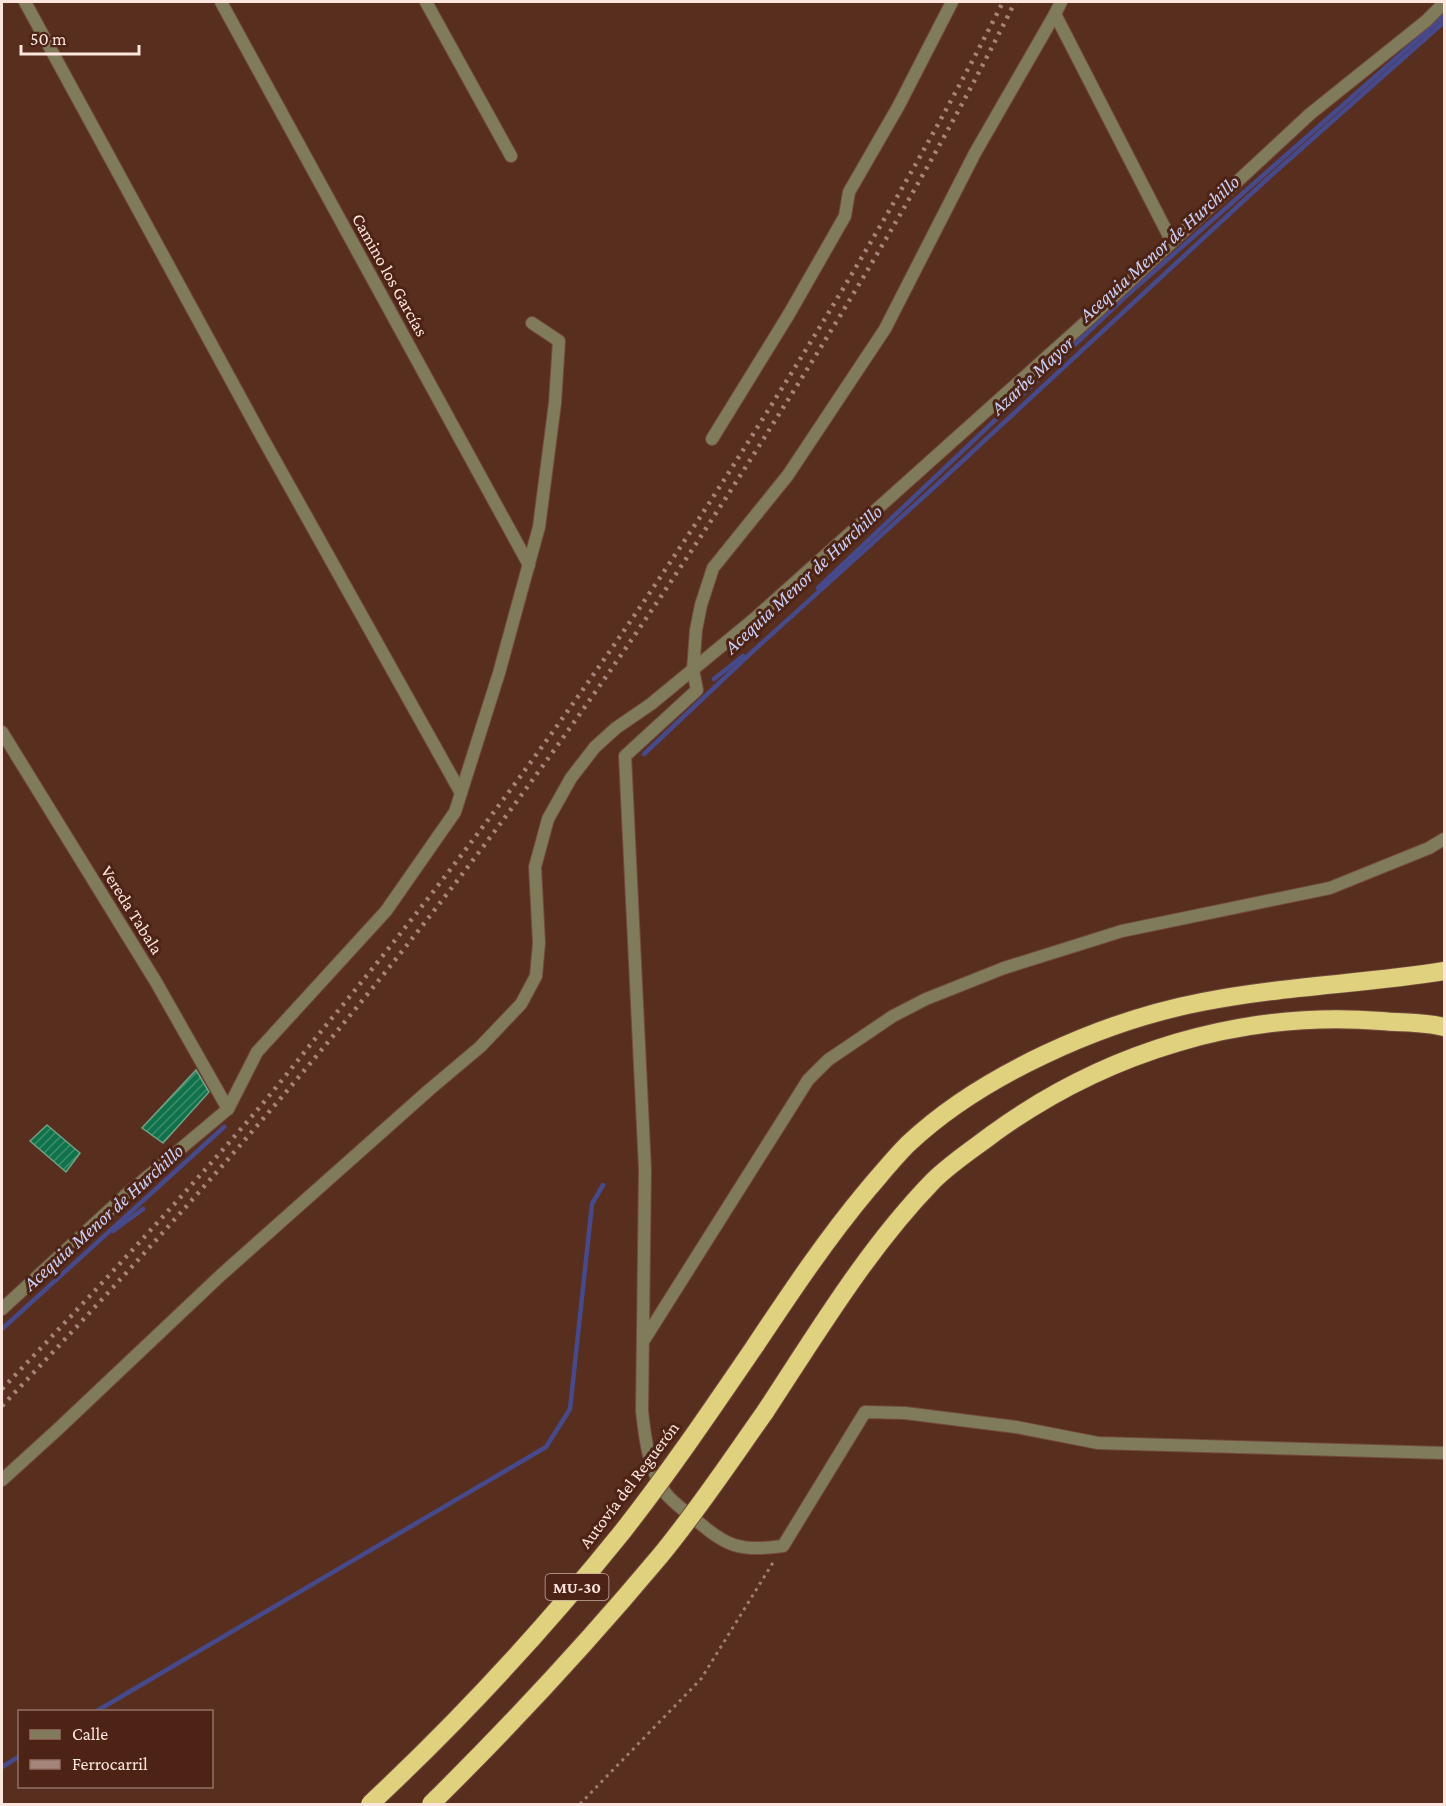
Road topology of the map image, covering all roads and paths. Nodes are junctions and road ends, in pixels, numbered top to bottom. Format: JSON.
{"nodes":[{"id":1,"x":25,"y":2,"type":"edge"},
{"id":2,"x":221,"y":2,"type":"edge"},
{"id":3,"x":426,"y":2,"type":"edge"},
{"id":4,"x":952,"y":2,"type":"edge"},
{"id":5,"x":1061,"y":2,"type":"edge"},
{"id":6,"x":1444,"y":3,"type":"edge"},
{"id":7,"x":1054,"y":14,"type":"junction"},
{"id":8,"x":511,"y":156,"type":"dead end"},
{"id":9,"x":1172,"y":242,"type":"junction"},
{"id":10,"x":532,"y":323,"type":"dead end"},
{"id":11,"x":712,"y":439,"type":"dead end"},
{"id":12,"x":529,"y":565,"type":"junction"},
{"id":13,"x":693,"y":670,"type":"junction"},
{"id":14,"x":2,"y":732,"type":"edge"},
{"id":15,"x":461,"y":793,"type":"junction"},
{"id":16,"x":1444,"y":839,"type":"edge"},
{"id":17,"x":1444,"y":971,"type":"edge"},
{"id":18,"x":1444,"y":1027,"type":"edge"},
{"id":19,"x":228,"y":1109,"type":"junction"},
{"id":20,"x":2,"y":1309,"type":"edge"},
{"id":21,"x":643,"y":1341,"type":"junction"},
{"id":22,"x":1444,"y":1453,"type":"edge"},
{"id":23,"x":2,"y":1480,"type":"edge"},
{"id":24,"x":783,"y":1546,"type":"junction"},
{"id":25,"x":370,"y":1804,"type":"edge"},
{"id":26,"x":431,"y":1804,"type":"edge"},
{"id":27,"x":580,"y":1804,"type":"edge"}],
"edges":[{"from":1,"to":15,"type":"street"},
{"from":2,"to":12,"type":"street","name":"Camino los Garcías"},
{"from":3,"to":8,"type":"street"},
{"from":4,"to":11,"type":"street"},
{"from":5,"to":7,"type":"street"},
{"from":6,"to":9,"type":"street"},
{"from":7,"to":9,"type":"street"},
{"from":7,"to":13,"type":"street"},
{"from":9,"to":13,"type":"street"},
{"from":10,"to":12,"type":"street"},
{"from":12,"to":15,"type":"street"},
{"from":13,"to":21,"type":"street"},
{"from":13,"to":23,"type":"street"},
{"from":14,"to":19,"type":"street","name":"Vereda Tabala"},
{"from":15,"to":19,"type":"street"},
{"from":16,"to":21,"type":"street"},
{"from":17,"to":25,"type":"highway","name":"Autovía del Reguerón","number":"MU-30","bridge":true},
{"from":18,"to":26,"type":"highway","number":"MU-30","bridge":true},
{"from":19,"to":20,"type":"street"},
{"from":21,"to":24,"type":"street"},
{"from":22,"to":24,"type":"street"},
{"from":24,"to":27,"type":"path"}]}
